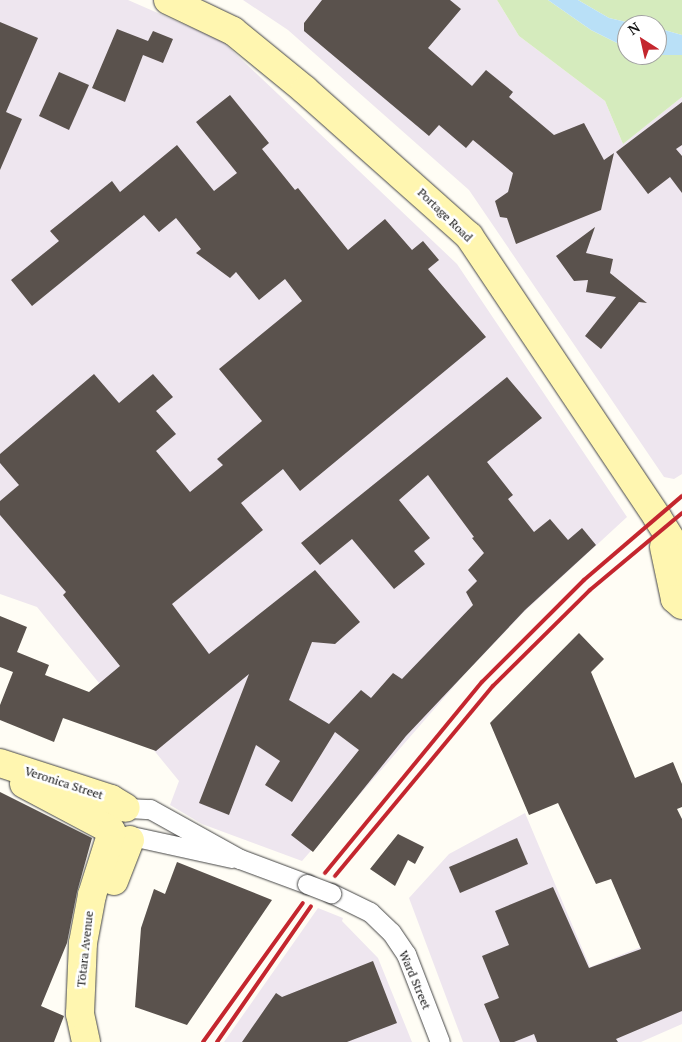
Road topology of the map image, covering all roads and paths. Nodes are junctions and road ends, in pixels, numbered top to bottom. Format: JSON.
{"nodes":[{"id":1,"x":168,"y":0,"type":"edge"},
{"id":2,"x":663,"y":528,"type":"junction"},
{"id":3,"x":682,"y":567,"type":"edge"},
{"id":4,"x":682,"y":605,"type":"edge"},
{"id":5,"x":0,"y":763,"type":"edge"},
{"id":6,"x":0,"y":770,"type":"edge"},
{"id":7,"x":127,"y":808,"type":"junction"},
{"id":8,"x":122,"y":835,"type":"junction"},
{"id":9,"x":240,"y":859,"type":"junction"},
{"id":10,"x":307,"y":884,"type":"joint"},
{"id":11,"x":86,"y":1040,"type":"edge"},
{"id":12,"x":440,"y":1042,"type":"edge"}],
"edges":[{"from":1,"to":2,"type":"main road","name":"Portage Road"},
{"from":2,"to":3,"type":"main road","name":"Portage Road"},
{"from":2,"to":4,"type":"main road"},
{"from":5,"to":7,"type":"main road","name":"Veronica Street"},
{"from":6,"to":8,"type":"main road","name":"Veronica Street"},
{"from":7,"to":8,"type":"main road","name":"Tōtara Avenue"},
{"from":7,"to":9,"type":"street","name":"Veronica Street"},
{"from":8,"to":9,"type":"street","name":"Veronica Street"},
{"from":8,"to":11,"type":"main road","name":"Tōtara Avenue"},
{"from":9,"to":10,"type":"street","name":"Veronica Street"},
{"from":10,"to":12,"type":"street","name":"Ward Street","bridge":true}]}
